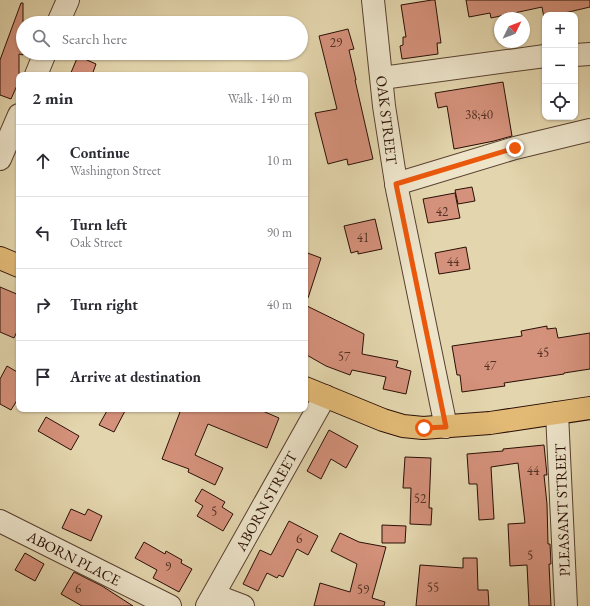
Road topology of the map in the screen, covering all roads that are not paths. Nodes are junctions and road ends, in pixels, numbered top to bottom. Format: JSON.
{"nodes":[{"id":1,"x":68,"y":0,"type":"edge"},
{"id":2,"x":374,"y":0,"type":"edge"},
{"id":3,"x":61,"y":16,"type":"edge"},
{"id":4,"x":590,"y":54,"type":"edge"},
{"id":5,"x":578,"y":55,"type":"edge"},
{"id":6,"x":542,"y":56,"type":"edge"},
{"id":7,"x":43,"y":60,"type":"edge"},
{"id":8,"x":37,"y":72,"type":"edge"},
{"id":9,"x":382,"y":78,"type":"junction"},
{"id":10,"x":16,"y":122,"type":"edge"},
{"id":11,"x":590,"y":130,"type":"edge"},
{"id":12,"x":0,"y":159,"type":"edge"},
{"id":13,"x":396,"y":184,"type":"junction"},
{"id":14,"x":0,"y":258,"type":"edge"},
{"id":15,"x":16,"y":265,"type":"edge"},
{"id":16,"x":308,"y":389,"type":"edge"},
{"id":17,"x":325,"y":396,"type":"junction"},
{"id":18,"x":590,"y":408,"type":"edge"},
{"id":19,"x":558,"y":413,"type":"junction"},
{"id":20,"x":446,"y":427,"type":"junction"},
{"id":21,"x":0,"y":521,"type":"edge"},
{"id":22,"x":211,"y":600,"type":"edge"},
{"id":23,"x":170,"y":606,"type":"edge"},
{"id":24,"x":243,"y":606,"type":"edge"},
{"id":25,"x":566,"y":606,"type":"edge"}],
"edges":[{"from":1,"to":3,"type":"street"},
{"from":2,"to":9,"type":"street","name":"OAK STREET"},
{"from":4,"to":5,"type":"street"},
{"from":6,"to":9,"type":"street"},
{"from":7,"to":8,"type":"street"},
{"from":9,"to":13,"type":"street","name":"OAK STREET"},
{"from":10,"to":12,"type":"street"},
{"from":11,"to":13,"type":"street"},
{"from":13,"to":20,"type":"street","name":"OAK STREET"},
{"from":14,"to":15,"type":"main road"},
{"from":16,"to":17,"type":"main road"},
{"from":17,"to":20,"type":"main road"},
{"from":17,"to":22,"type":"street","name":"ABORN STREET"},
{"from":18,"to":19,"type":"main road"},
{"from":19,"to":20,"type":"main road"},
{"from":19,"to":25,"type":"street","name":"PLEASANT STREET"},
{"from":21,"to":23,"type":"street","name":"ABORN PLACE"},
{"from":22,"to":24,"type":"street"}]}
